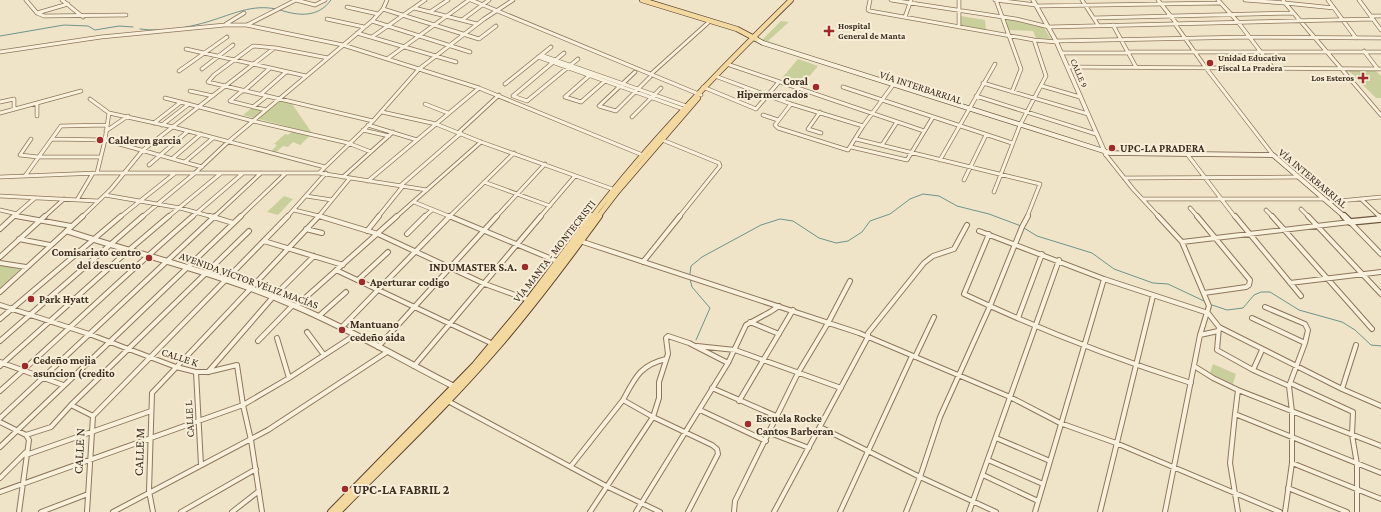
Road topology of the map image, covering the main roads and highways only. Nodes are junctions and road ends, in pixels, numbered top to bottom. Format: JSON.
{"nodes":[{"id":1,"x":642,"y":0,"type":"edge"},
{"id":2,"x":791,"y":0,"type":"edge"},
{"id":3,"x":795,"y":0,"type":"edge"},
{"id":4,"x":730,"y":27,"type":"junction"},
{"id":5,"x":743,"y":31,"type":"junction"},
{"id":6,"x":758,"y":32,"type":"junction"},
{"id":7,"x":754,"y":39,"type":"junction"},
{"id":8,"x":1381,"y":218,"type":"edge"},
{"id":9,"x":445,"y":400,"type":"junction"},
{"id":10,"x":330,"y":512,"type":"edge"},
{"id":11,"x":338,"y":512,"type":"edge"}],
"edges":[{"from":1,"to":4,"type":"main road","name":"VÍA INTERBARRIAL"},
{"from":2,"to":6,"type":"main road","name":"VÍA MANTA - MONTECRISTI"},
{"from":3,"to":7,"type":"main road","name":"VÍA MANTA - MONTECRISTI"},
{"from":4,"to":5,"type":"main road","name":"VÍA INTERBARRIAL"},
{"from":4,"to":7,"type":"main road","name":"VÍA INTERBARRIAL"},
{"from":5,"to":6,"type":"main road"},
{"from":5,"to":7,"type":"main road","name":"VÍA INTERBARRIAL"},
{"from":6,"to":7,"type":"main road","name":"VÍA MANTA - MONTECRISTI"},
{"from":7,"to":8,"type":"main road","name":"VÍA INTERBARRIAL"},
{"from":7,"to":9,"type":"main road","name":"VÍA MANTA - MONTECRISTI"},
{"from":9,"to":10,"type":"main road","name":"VÍA MANTA - MONTECRISTI"},
{"from":9,"to":11,"type":"main road","name":"VÍA MANTA - MONTECRISTI"}]}
